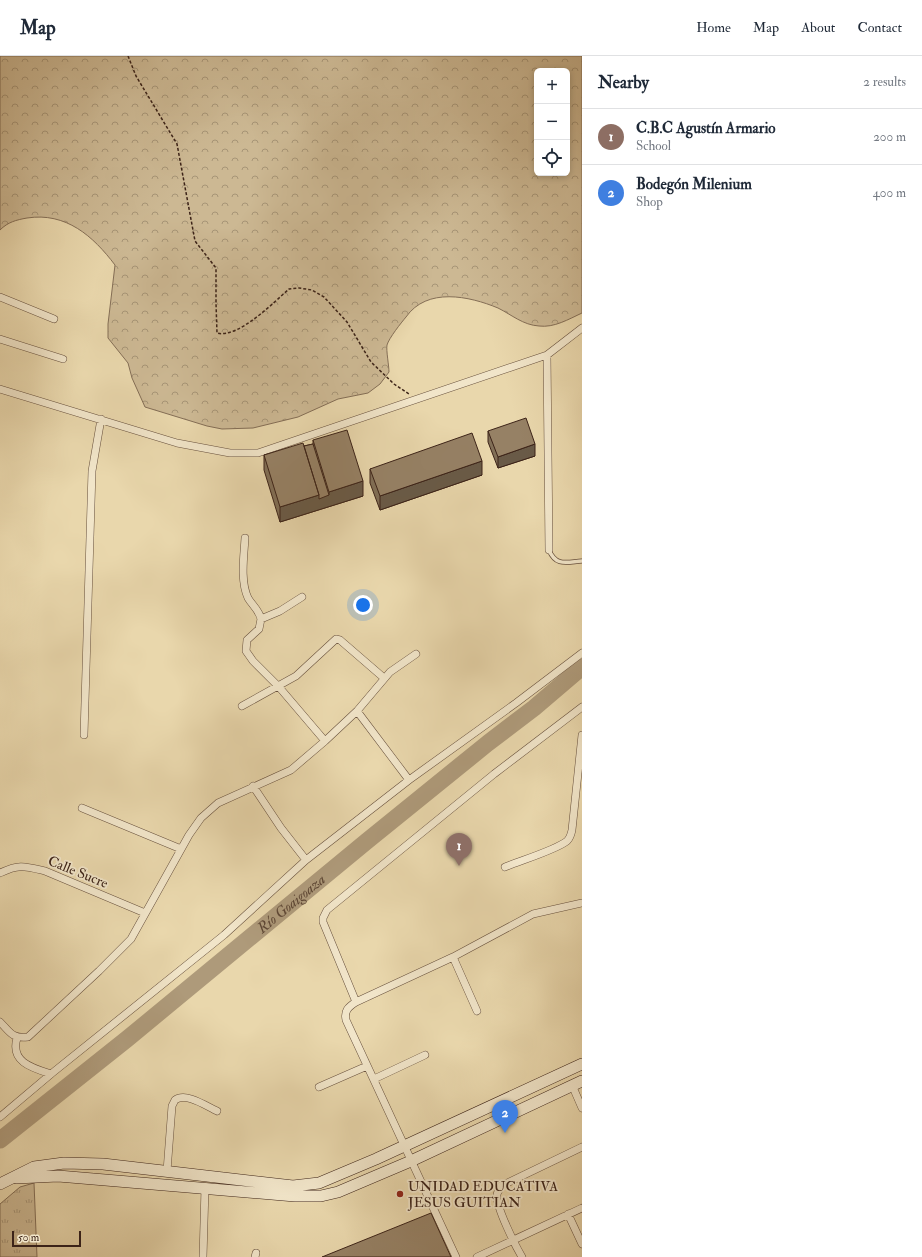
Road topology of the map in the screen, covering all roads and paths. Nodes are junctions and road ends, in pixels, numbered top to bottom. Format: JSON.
{"nodes":[{"id":1,"x":128,"y":56,"type":"edge"},
{"id":2,"x":0,"y":297,"type":"edge"},
{"id":3,"x":54,"y":319,"type":"dead end"},
{"id":4,"x":582,"y":328,"type":"edge"},
{"id":5,"x":0,"y":339,"type":"edge"},
{"id":6,"x":547,"y":355,"type":"junction"},
{"id":7,"x":63,"y":359,"type":"dead end"},
{"id":8,"x":0,"y":389,"type":"edge"},
{"id":9,"x":417,"y":399,"type":"junction"},
{"id":10,"x":101,"y":419,"type":"junction"},
{"id":11,"x":245,"y":538,"type":"dead end"},
{"id":12,"x":549,"y":550,"type":"joint"},
{"id":13,"x":582,"y":561,"type":"edge"},
{"id":14,"x":302,"y":597,"type":"dead end"},
{"id":15,"x":262,"y":619,"type":"junction"},
{"id":16,"x":582,"y":653,"type":"edge"},
{"id":17,"x":416,"y":654,"type":"dead end"},
{"id":18,"x":384,"y":678,"type":"junction"},
{"id":19,"x":279,"y":686,"type":"junction"},
{"id":20,"x":242,"y":706,"type":"dead end"},
{"id":21,"x":582,"y":707,"type":"edge"},
{"id":22,"x":357,"y":711,"type":"junction"},
{"id":23,"x":84,"y":735,"type":"dead end"},
{"id":24,"x":582,"y":735,"type":"edge"},
{"id":25,"x":325,"y":741,"type":"junction"},
{"id":26,"x":409,"y":780,"type":"junction"},
{"id":27,"x":253,"y":786,"type":"junction"},
{"id":28,"x":82,"y":808,"type":"dead end"},
{"id":29,"x":181,"y":849,"type":"junction"},
{"id":30,"x":306,"y":860,"type":"junction"},
{"id":31,"x":505,"y":866,"type":"dead end"},
{"id":32,"x":0,"y":873,"type":"edge"},
{"id":33,"x":582,"y":903,"type":"edge"},
{"id":34,"x":145,"y":913,"type":"junction"},
{"id":35,"x":453,"y":957,"type":"junction"},
{"id":36,"x":356,"y":1002,"type":"junction"},
{"id":37,"x":477,"y":1012,"type":"dead end"},
{"id":38,"x":0,"y":1022,"type":"edge"},
{"id":39,"x":17,"y":1038,"type":"junction"},
{"id":40,"x":425,"y":1055,"type":"dead end"},
{"id":41,"x":582,"y":1064,"type":"edge"},
{"id":42,"x":367,"y":1066,"type":"junction"},
{"id":43,"x":50,"y":1074,"type":"junction"},
{"id":44,"x":374,"y":1079,"type":"junction"},
{"id":45,"x":577,"y":1083,"type":"edge"},
{"id":46,"x":319,"y":1087,"type":"dead end"},
{"id":47,"x":582,"y":1108,"type":"edge"},
{"id":48,"x":217,"y":1111,"type":"dead end"},
{"id":49,"x":0,"y":1117,"type":"edge"},
{"id":50,"x":404,"y":1146,"type":"junction"},
{"id":51,"x":582,"y":1147,"type":"edge"},
{"id":52,"x":411,"y":1161,"type":"junction"},
{"id":53,"x":167,"y":1171,"type":"junction"},
{"id":54,"x":11,"y":1178,"type":"junction"},
{"id":55,"x":230,"y":1178,"type":"junction"},
{"id":56,"x":0,"y":1184,"type":"edge"},
{"id":57,"x":205,"y":1188,"type":"junction"},
{"id":58,"x":228,"y":1190,"type":"junction"},
{"id":59,"x":582,"y":1208,"type":"edge"},
{"id":60,"x":568,"y":1214,"type":"junction"},
{"id":61,"x":512,"y":1240,"type":"junction"},
{"id":62,"x":582,"y":1244,"type":"edge"},
{"id":63,"x":203,"y":1257,"type":"edge"},
{"id":64,"x":456,"y":1257,"type":"edge"},
{"id":65,"x":477,"y":1257,"type":"edge"},
{"id":66,"x":522,"y":1257,"type":"edge"}],
"edges":[{"from":1,"to":9,"type":"path"},
{"from":2,"to":3,"type":"street"},
{"from":4,"to":6,"type":"street"},
{"from":5,"to":7,"type":"street"},
{"from":6,"to":9,"type":"street"},
{"from":6,"to":12,"type":"street"},
{"from":8,"to":10,"type":"street"},
{"from":9,"to":10,"type":"street"},
{"from":10,"to":23,"type":"street"},
{"from":11,"to":15,"type":"street"},
{"from":12,"to":13,"type":"lane"},
{"from":14,"to":15,"type":"street"},
{"from":15,"to":19,"type":"street"},
{"from":16,"to":26,"type":"street"},
{"from":17,"to":18,"type":"street"},
{"from":18,"to":19,"type":"street"},
{"from":18,"to":22,"type":"street"},
{"from":19,"to":20,"type":"street"},
{"from":19,"to":25,"type":"street"},
{"from":21,"to":36,"type":"street"},
{"from":22,"to":25,"type":"street"},
{"from":22,"to":26,"type":"street"},
{"from":24,"to":31,"type":"street"},
{"from":25,"to":27,"type":"street"},
{"from":26,"to":30,"type":"street"},
{"from":27,"to":29,"type":"street"},
{"from":27,"to":30,"type":"street"},
{"from":28,"to":29,"type":"street"},
{"from":29,"to":34,"type":"street"},
{"from":30,"to":43,"type":"street"},
{"from":32,"to":34,"type":"street","name":"Calle Sucre"},
{"from":33,"to":35,"type":"street"},
{"from":34,"to":39,"type":"street"},
{"from":35,"to":36,"type":"street"},
{"from":35,"to":37,"type":"street"},
{"from":36,"to":42,"type":"street"},
{"from":38,"to":39,"type":"street"},
{"from":39,"to":43,"type":"street"},
{"from":40,"to":44,"type":"street"},
{"from":41,"to":50,"type":"main road"},
{"from":42,"to":44,"type":"street"},
{"from":42,"to":46,"type":"street"},
{"from":43,"to":49,"type":"street"},
{"from":44,"to":50,"type":"street"},
{"from":45,"to":47,"type":"street"},
{"from":45,"to":52,"type":"main road"},
{"from":48,"to":53,"type":"street"},
{"from":50,"to":52,"type":"street"},
{"from":50,"to":55,"type":"main road"},
{"from":51,"to":61,"type":"street"},
{"from":52,"to":58,"type":"main road"},
{"from":52,"to":64,"type":"street"},
{"from":53,"to":54,"type":"main road"},
{"from":53,"to":55,"type":"main road"},
{"from":54,"to":56,"type":"main road"},
{"from":54,"to":57,"type":"main road"},
{"from":55,"to":58,"type":"main road"},
{"from":57,"to":58,"type":"main road"},
{"from":57,"to":63,"type":"street"},
{"from":59,"to":60,"type":"street"},
{"from":60,"to":61,"type":"street"},
{"from":60,"to":62,"type":"street"},
{"from":61,"to":65,"type":"street"},
{"from":61,"to":66,"type":"street"}]}
